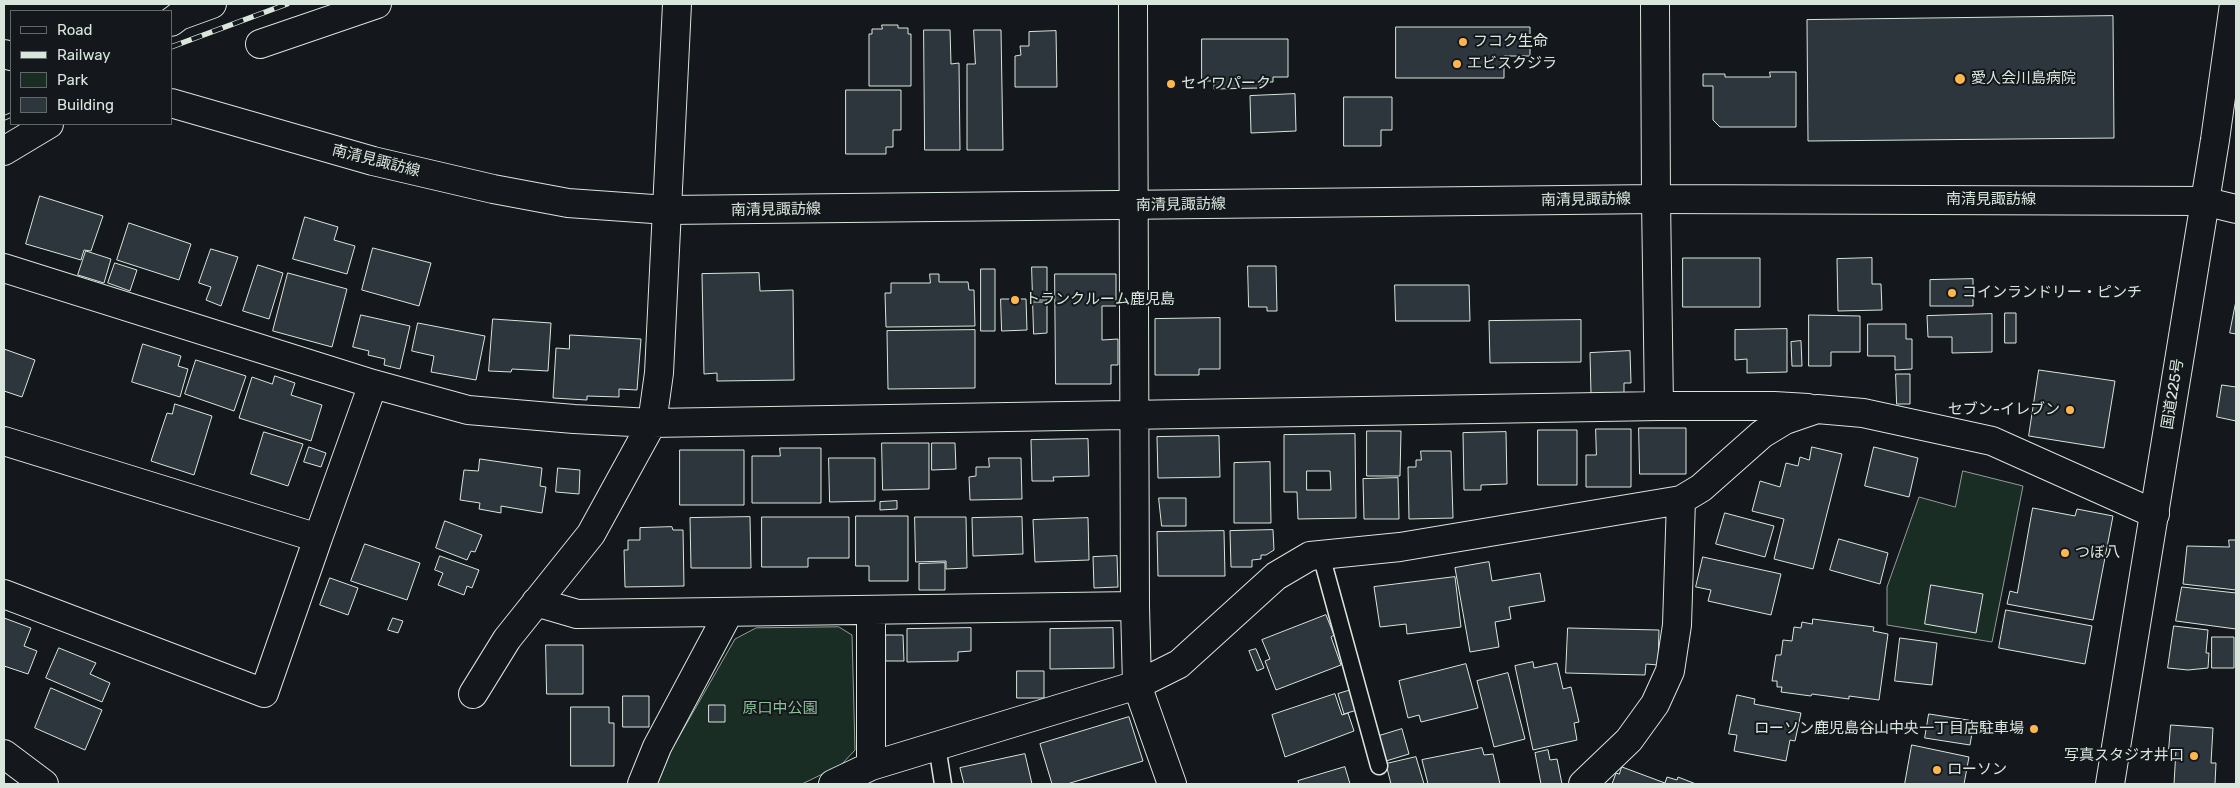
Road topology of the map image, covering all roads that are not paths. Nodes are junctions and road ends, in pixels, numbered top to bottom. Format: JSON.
{"nodes":[{"id":1,"x":212,"y":4,"type":"edge"},
{"id":2,"x":377,"y":4,"type":"edge"},
{"id":3,"x":677,"y":4,"type":"edge"},
{"id":4,"x":1133,"y":4,"type":"edge"},
{"id":5,"x":1655,"y":4,"type":"edge"},
{"id":6,"x":2234,"y":4,"type":"edge"},
{"id":7,"x":172,"y":21,"type":"edge"},
{"id":8,"x":260,"y":44,"type":"dead end"},
{"id":9,"x":172,"y":103,"type":"edge"},
{"id":10,"x":47,"y":125,"type":"edge"},
{"id":11,"x":4,"y":152,"type":"edge"},
{"id":12,"x":1656,"y":199,"type":"junction"},
{"id":13,"x":2203,"y":202,"type":"junction"},
{"id":14,"x":1133,"y":206,"type":"junction"},
{"id":15,"x":2236,"y":209,"type":"edge"},
{"id":16,"x":667,"y":210,"type":"junction"},
{"id":17,"x":4,"y":268,"type":"edge"},
{"id":18,"x":373,"y":384,"type":"junction"},
{"id":19,"x":1659,"y":406,"type":"junction"},
{"id":20,"x":1817,"y":409,"type":"junction"},
{"id":21,"x":1134,"y":415,"type":"junction"},
{"id":22,"x":652,"y":423,"type":"junction"},
{"id":23,"x":4,"y":441,"type":"edge"},
{"id":24,"x":1681,"y":500,"type":"junction"},
{"id":25,"x":2155,"y":514,"type":"junction"},
{"id":26,"x":318,"y":538,"type":"junction"},
{"id":27,"x":1321,"y":555,"type":"junction"},
{"id":28,"x":4,"y":594,"type":"edge"},
{"id":29,"x":536,"y":602,"type":"junction"},
{"id":30,"x":1135,"y":606,"type":"junction"},
{"id":31,"x":871,"y":610,"type":"junction"},
{"id":32,"x":729,"y":612,"type":"junction"},
{"id":33,"x":1137,"y":685,"type":"junction"},
{"id":34,"x":473,"y":694,"type":"dead end"},
{"id":35,"x":937,"y":746,"type":"junction"},
{"id":36,"x":4,"y":754,"type":"edge"},
{"id":37,"x":871,"y":766,"type":"junction"},
{"id":38,"x":1379,"y":766,"type":"dead end"},
{"id":39,"x":44,"y":784,"type":"edge"},
{"id":40,"x":642,"y":784,"type":"edge"},
{"id":41,"x":833,"y":784,"type":"edge"},
{"id":42,"x":943,"y":784,"type":"edge"},
{"id":43,"x":1172,"y":784,"type":"edge"},
{"id":44,"x":1583,"y":784,"type":"edge"},
{"id":45,"x":2110,"y":784,"type":"edge"}],
"edges":[{"from":1,"to":7,"type":"main road"},
{"from":2,"to":8,"type":"main road"},
{"from":3,"to":16,"type":"main road"},
{"from":4,"to":14,"type":"main road"},
{"from":5,"to":12,"type":"main road"},
{"from":6,"to":13,"type":"main road","name":"国道225号"},
{"from":9,"to":16,"type":"main road","name":"南清見諏訪線"},
{"from":10,"to":11,"type":"main road"},
{"from":12,"to":13,"type":"main road","name":"南清見諏訪線"},
{"from":12,"to":14,"type":"main road","name":"南清見諏訪線"},
{"from":12,"to":19,"type":"main road"},
{"from":13,"to":15,"type":"main road","name":"南清見諏訪線"},
{"from":13,"to":25,"type":"main road","name":"国道225号"},
{"from":14,"to":16,"type":"main road","name":"南清見諏訪線"},
{"from":14,"to":21,"type":"main road"},
{"from":16,"to":22,"type":"main road"},
{"from":17,"to":18,"type":"main road"},
{"from":18,"to":22,"type":"main road"},
{"from":18,"to":26,"type":"main road"},
{"from":19,"to":20,"type":"main road"},
{"from":19,"to":21,"type":"main road"},
{"from":20,"to":24,"type":"main road"},
{"from":20,"to":25,"type":"main road"},
{"from":21,"to":22,"type":"main road"},
{"from":21,"to":30,"type":"main road"},
{"from":22,"to":29,"type":"main road"},
{"from":23,"to":26,"type":"main road"},
{"from":24,"to":27,"type":"main road"},
{"from":24,"to":44,"type":"main road"},
{"from":25,"to":45,"type":"main road","name":"国道225号"},
{"from":26,"to":28,"type":"main road"},
{"from":27,"to":33,"type":"main road"},
{"from":27,"to":38,"type":"lane"},
{"from":29,"to":32,"type":"main road"},
{"from":29,"to":34,"type":"main road"},
{"from":30,"to":31,"type":"main road"},
{"from":30,"to":33,"type":"main road"},
{"from":31,"to":32,"type":"main road"},
{"from":31,"to":37,"type":"main road"},
{"from":32,"to":40,"type":"main road"},
{"from":33,"to":35,"type":"main road"},
{"from":33,"to":43,"type":"main road"},
{"from":35,"to":37,"type":"main road"},
{"from":35,"to":42,"type":"lane"},
{"from":36,"to":39,"type":"main road"},
{"from":37,"to":41,"type":"main road"}]}
